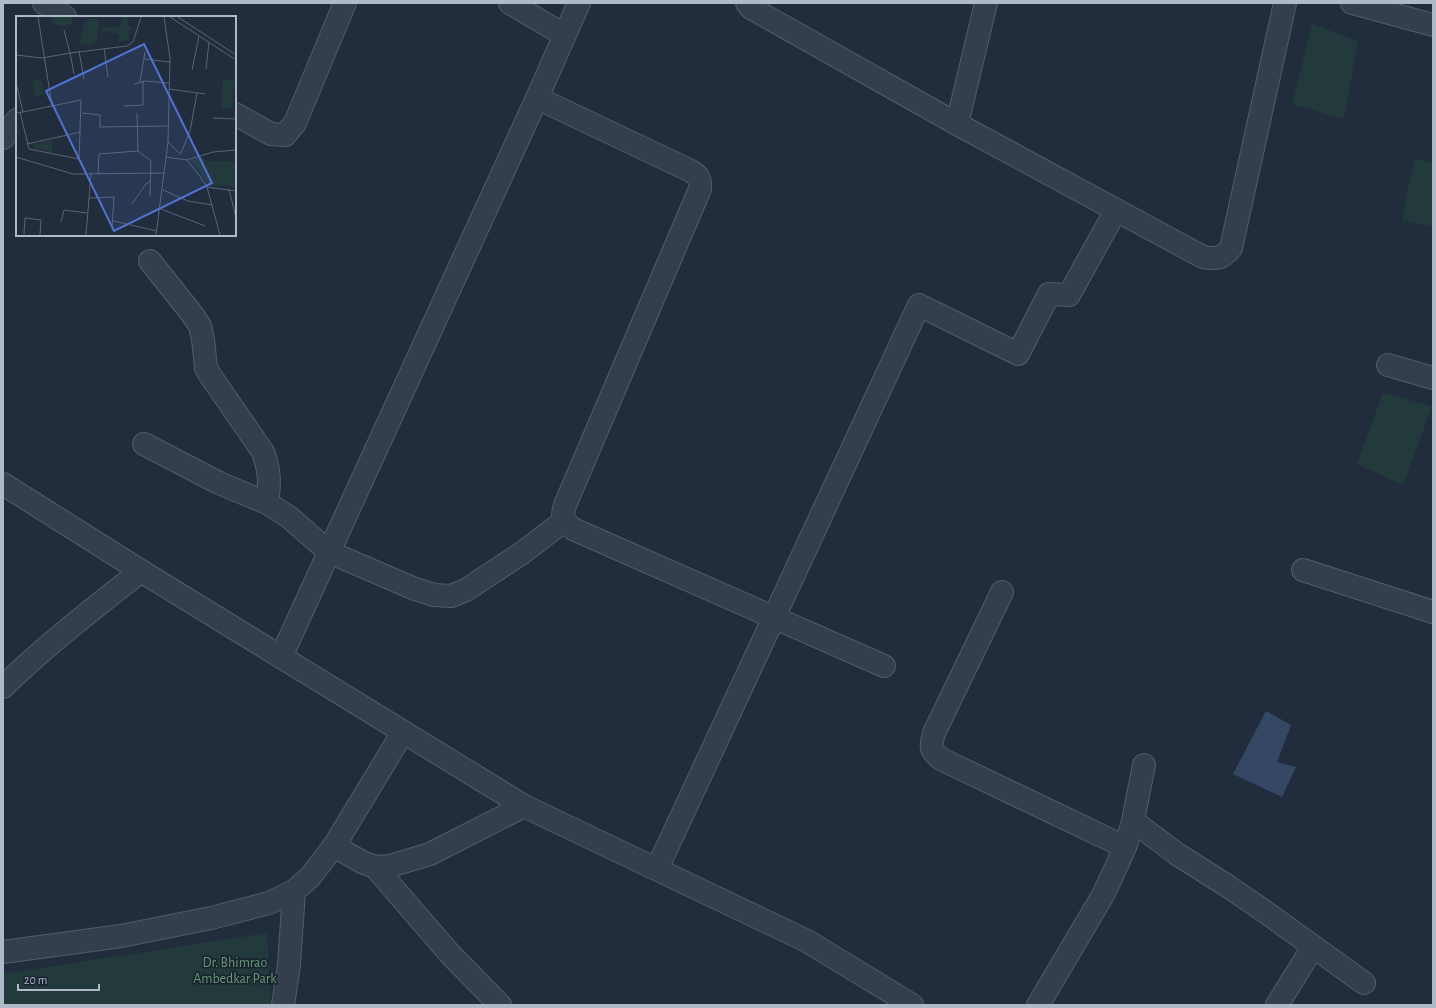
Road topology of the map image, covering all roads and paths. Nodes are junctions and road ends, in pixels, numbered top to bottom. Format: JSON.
{"nodes":[{"id":1,"x":44,"y":3,"type":"edge"},
{"id":2,"x":345,"y":3,"type":"edge"},
{"id":3,"x":510,"y":3,"type":"edge"},
{"id":4,"x":579,"y":3,"type":"edge"},
{"id":5,"x":747,"y":3,"type":"edge"},
{"id":6,"x":986,"y":3,"type":"edge"},
{"id":7,"x":1285,"y":3,"type":"edge"},
{"id":8,"x":1352,"y":3,"type":"edge"},
{"id":9,"x":64,"y":16,"type":"edge"},
{"id":10,"x":1433,"y":25,"type":"edge"},
{"id":11,"x":564,"y":35,"type":"junction"},
{"id":12,"x":537,"y":98,"type":"junction"},
{"id":13,"x":236,"y":115,"type":"edge"},
{"id":14,"x":16,"y":121,"type":"edge"},
{"id":15,"x":957,"y":124,"type":"junction"},
{"id":16,"x":3,"y":138,"type":"edge"},
{"id":17,"x":1116,"y":210,"type":"junction"},
{"id":18,"x":150,"y":262,"type":"dead end"},
{"id":19,"x":1388,"y":365,"type":"dead end"},
{"id":20,"x":1433,"y":378,"type":"edge"},
{"id":21,"x":144,"y":444,"type":"dead end"},
{"id":22,"x":3,"y":484,"type":"edge"},
{"id":23,"x":267,"y":503,"type":"junction"},
{"id":24,"x":564,"y":521,"type":"junction"},
{"id":25,"x":329,"y":552,"type":"junction"},
{"id":26,"x":1303,"y":570,"type":"dead end"},
{"id":27,"x":141,"y":571,"type":"junction"},
{"id":28,"x":1002,"y":592,"type":"dead end"},
{"id":29,"x":1433,"y":612,"type":"edge"},
{"id":30,"x":773,"y":619,"type":"junction"},
{"id":31,"x":281,"y":656,"type":"junction"},
{"id":32,"x":884,"y":666,"type":"dead end"},
{"id":33,"x":3,"y":687,"type":"edge"},
{"id":34,"x":404,"y":732,"type":"junction"},
{"id":35,"x":1144,"y":764,"type":"dead end"},
{"id":36,"x":524,"y":806,"type":"junction"},
{"id":37,"x":1133,"y":821,"type":"junction"},
{"id":38,"x":334,"y":846,"type":"junction"},
{"id":39,"x":1125,"y":847,"type":"junction"},
{"id":40,"x":375,"y":867,"type":"junction"},
{"id":41,"x":657,"y":869,"type":"junction"},
{"id":42,"x":294,"y":891,"type":"junction"},
{"id":43,"x":1313,"y":947,"type":"junction"},
{"id":44,"x":3,"y":952,"type":"edge"},
{"id":45,"x":1364,"y":984,"type":"dead end"},
{"id":46,"x":283,"y":1005,"type":"edge"},
{"id":47,"x":500,"y":1005,"type":"edge"},
{"id":48,"x":912,"y":1005,"type":"edge"},
{"id":49,"x":1038,"y":1005,"type":"edge"},
{"id":50,"x":1277,"y":1005,"type":"edge"}],
"edges":[{"from":1,"to":9,"type":"street"},
{"from":2,"to":13,"type":"street"},
{"from":3,"to":11,"type":"street"},
{"from":4,"to":11,"type":"street"},
{"from":5,"to":15,"type":"street"},
{"from":6,"to":15,"type":"street"},
{"from":7,"to":17,"type":"street"},
{"from":8,"to":10,"type":"street"},
{"from":11,"to":12,"type":"street"},
{"from":12,"to":24,"type":"street"},
{"from":12,"to":25,"type":"street"},
{"from":14,"to":16,"type":"street"},
{"from":15,"to":17,"type":"street"},
{"from":17,"to":30,"type":"street"},
{"from":18,"to":23,"type":"street"},
{"from":19,"to":20,"type":"street"},
{"from":21,"to":23,"type":"street"},
{"from":22,"to":27,"type":"street"},
{"from":23,"to":25,"type":"street"},
{"from":24,"to":25,"type":"street"},
{"from":24,"to":30,"type":"street"},
{"from":25,"to":31,"type":"street"},
{"from":26,"to":29,"type":"street"},
{"from":27,"to":31,"type":"street"},
{"from":27,"to":33,"type":"street"},
{"from":28,"to":39,"type":"street"},
{"from":30,"to":32,"type":"street"},
{"from":30,"to":41,"type":"street"},
{"from":31,"to":34,"type":"street"},
{"from":34,"to":36,"type":"street"},
{"from":34,"to":38,"type":"street"},
{"from":35,"to":37,"type":"street"},
{"from":36,"to":40,"type":"street"},
{"from":36,"to":41,"type":"street"},
{"from":37,"to":39,"type":"street"},
{"from":37,"to":43,"type":"street"},
{"from":38,"to":40,"type":"street"},
{"from":38,"to":42,"type":"street"},
{"from":39,"to":49,"type":"street"},
{"from":40,"to":47,"type":"street"},
{"from":41,"to":48,"type":"street"},
{"from":42,"to":44,"type":"street"},
{"from":42,"to":46,"type":"street"},
{"from":43,"to":45,"type":"street"},
{"from":43,"to":50,"type":"street"}]}
